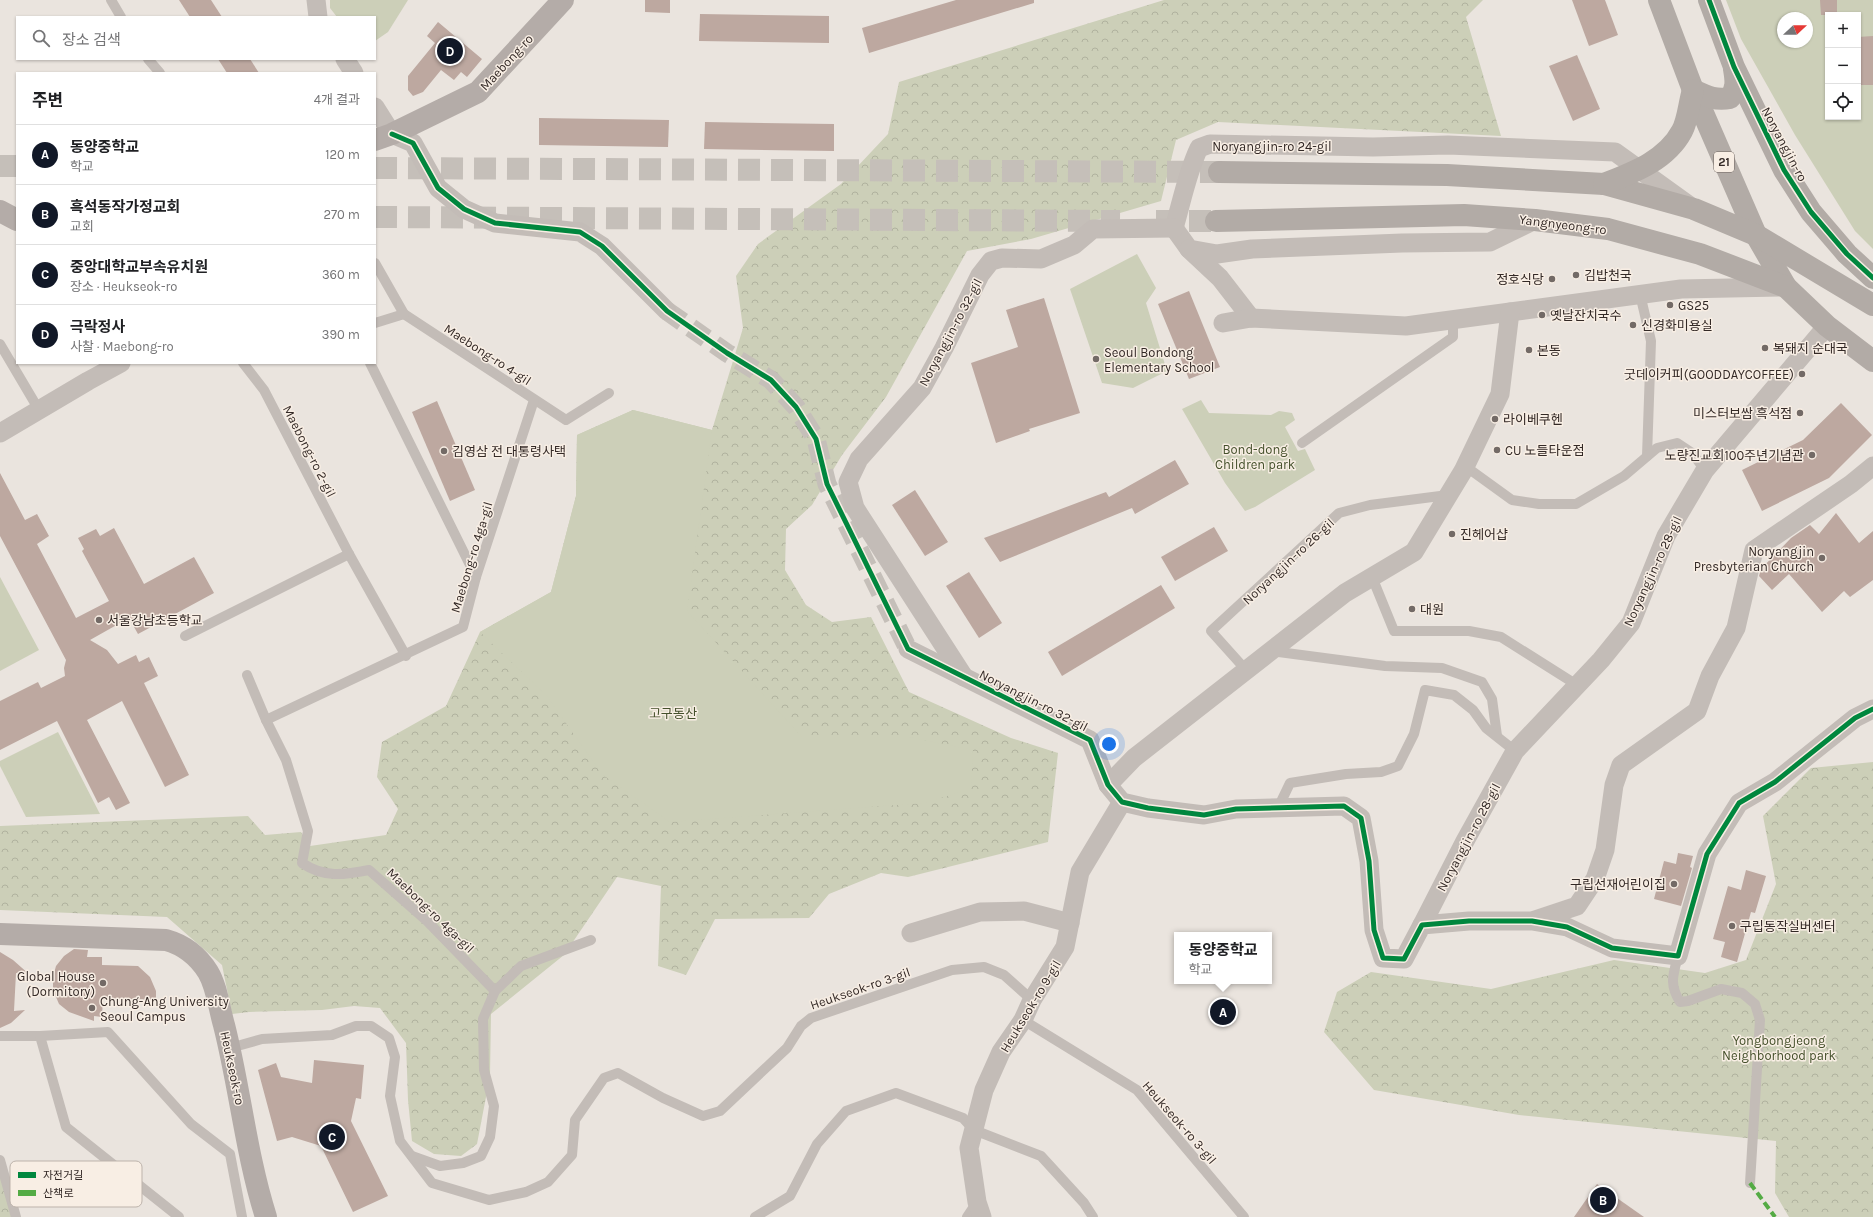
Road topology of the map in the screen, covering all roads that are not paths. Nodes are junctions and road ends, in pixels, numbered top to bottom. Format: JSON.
{"nodes":[{"id":1,"x":111,"y":0,"type":"edge"},
{"id":2,"x":316,"y":0,"type":"edge"},
{"id":3,"x":563,"y":0,"type":"edge"},
{"id":4,"x":1660,"y":0,"type":"edge"},
{"id":5,"x":1708,"y":0,"type":"edge"},
{"id":6,"x":121,"y":16,"type":"edge"},
{"id":7,"x":318,"y":16,"type":"edge"},
{"id":8,"x":149,"y":60,"type":"edge"},
{"id":9,"x":346,"y":60,"type":"edge"},
{"id":10,"x":1734,"y":67,"type":"junction"},
{"id":11,"x":159,"y":72,"type":"edge"},
{"id":12,"x":353,"y":72,"type":"edge"},
{"id":13,"x":1693,"y":90,"type":"junction"},
{"id":14,"x":376,"y":110,"type":"edge"},
{"id":15,"x":384,"y":137,"type":"edge"},
{"id":16,"x":1640,"y":169,"type":"junction"},
{"id":17,"x":1219,"y":172,"type":"tunnel mouth"},
{"id":18,"x":1604,"y":184,"type":"junction"},
{"id":19,"x":1694,"y":209,"type":"junction"},
{"id":20,"x":0,"y":211,"type":"edge"},
{"id":21,"x":16,"y":219,"type":"edge"},
{"id":22,"x":1535,"y":220,"type":"junction"},
{"id":23,"x":1216,"y":221,"type":"tunnel mouth"},
{"id":24,"x":1174,"y":228,"type":"junction"},
{"id":25,"x":1756,"y":235,"type":"junction"},
{"id":26,"x":1189,"y":249,"type":"junction"},
{"id":27,"x":376,"y":265,"type":"edge"},
{"id":28,"x":1873,"y":278,"type":"edge"},
{"id":29,"x":1786,"y":287,"type":"junction"},
{"id":30,"x":1640,"y":294,"type":"junction"},
{"id":31,"x":1873,"y":305,"type":"edge"},
{"id":32,"x":667,"y":311,"type":"tunnel mouth"},
{"id":33,"x":1510,"y":312,"type":"junction"},
{"id":34,"x":404,"y":314,"type":"junction"},
{"id":35,"x":1251,"y":318,"type":"junction"},
{"id":36,"x":1453,"y":320,"type":"junction"},
{"id":37,"x":376,"y":323,"type":"edge"},
{"id":38,"x":1223,"y":323,"type":"dead end"},
{"id":39,"x":1827,"y":326,"type":"junction"},
{"id":40,"x":0,"y":344,"type":"edge"},
{"id":41,"x":1873,"y":361,"type":"edge"},
{"id":42,"x":119,"y":364,"type":"edge"},
{"id":43,"x":244,"y":364,"type":"edge"},
{"id":44,"x":370,"y":364,"type":"edge"},
{"id":45,"x":609,"y":393,"type":"dead end"},
{"id":46,"x":534,"y":400,"type":"junction"},
{"id":47,"x":39,"y":410,"type":"junction"},
{"id":48,"x":0,"y":433,"type":"edge"},
{"id":49,"x":1302,"y":443,"type":"dead end"},
{"id":50,"x":1647,"y":456,"type":"junction"},
{"id":51,"x":1465,"y":466,"type":"junction"},
{"id":52,"x":1873,"y":466,"type":"edge"},
{"id":53,"x":1705,"y":470,"type":"junction"},
{"id":54,"x":1448,"y":495,"type":"junction"},
{"id":55,"x":349,"y":554,"type":"junction"},
{"id":56,"x":476,"y":577,"type":"junction"},
{"id":57,"x":1372,"y":577,"type":"junction"},
{"id":58,"x":184,"y":636,"type":"dead end"},
{"id":59,"x":908,"y":649,"type":"tunnel mouth"},
{"id":60,"x":1271,"y":651,"type":"junction"},
{"id":61,"x":406,"y":656,"type":"junction"},
{"id":62,"x":1246,"y":670,"type":"junction"},
{"id":63,"x":247,"y":674,"type":"dead end"},
{"id":64,"x":964,"y":677,"type":"junction"},
{"id":65,"x":1577,"y":685,"type":"junction"},
{"id":66,"x":1873,"y":709,"type":"edge"},
{"id":67,"x":266,"y":720,"type":"junction"},
{"id":68,"x":1497,"y":736,"type":"junction"},
{"id":69,"x":1515,"y":750,"type":"junction"},
{"id":70,"x":1108,"y":785,"type":"junction"},
{"id":71,"x":1122,"y":802,"type":"junction"},
{"id":72,"x":1278,"y":808,"type":"junction"},
{"id":73,"x":1532,"y":921,"type":"junction"},
{"id":74,"x":1070,"y":923,"type":"junction"},
{"id":75,"x":1422,"y":924,"type":"junction"},
{"id":76,"x":911,"y":933,"type":"dead end"},
{"id":77,"x":0,"y":934,"type":"edge"},
{"id":78,"x":591,"y":940,"type":"dead end"},
{"id":79,"x":1678,"y":956,"type":"junction"},
{"id":80,"x":495,"y":991,"type":"junction"},
{"id":81,"x":1032,"y":1000,"type":"junction"},
{"id":82,"x":1022,"y":1020,"type":"junction"},
{"id":83,"x":0,"y":1036,"type":"edge"},
{"id":84,"x":40,"y":1036,"type":"junction"},
{"id":85,"x":230,"y":1048,"type":"junction"},
{"id":86,"x":974,"y":1130,"type":"junction"},
{"id":87,"x":412,"y":1156,"type":"junction"},
{"id":88,"x":0,"y":1160,"type":"edge"},
{"id":89,"x":109,"y":1161,"type":"edge"},
{"id":90,"x":1750,"y":1183,"type":"dead end"},
{"id":91,"x":142,"y":1188,"type":"edge"},
{"id":92,"x":10,"y":1196,"type":"edge"},
{"id":93,"x":13,"y":1207,"type":"edge"},
{"id":94,"x":975,"y":1212,"type":"edge"},
{"id":95,"x":16,"y":1217,"type":"edge"},
{"id":96,"x":179,"y":1217,"type":"edge"},
{"id":97,"x":242,"y":1217,"type":"edge"},
{"id":98,"x":266,"y":1217,"type":"edge"},
{"id":99,"x":755,"y":1217,"type":"edge"},
{"id":100,"x":1092,"y":1217,"type":"edge"},
{"id":101,"x":1244,"y":1217,"type":"edge"}],
"edges":[{"from":1,"to":6,"type":"lane"},
{"from":2,"to":7,"type":"street"},
{"from":3,"to":15,"type":"street","name":"Maebong-ro"},
{"from":4,"to":13,"type":"main road"},
{"from":5,"to":10,"type":"main road","name":"Noryangjin-ro"},
{"from":8,"to":11,"type":"lane"},
{"from":9,"to":12,"type":"street"},
{"from":10,"to":13,"type":"main road"},
{"from":10,"to":28,"type":"main road","name":"Noryangjin-ro"},
{"from":13,"to":16,"type":"main road"},
{"from":13,"to":25,"type":"main road","number":"21"},
{"from":14,"to":15,"type":"street"},
{"from":15,"to":32,"type":"street"},
{"from":16,"to":18,"type":"main road"},
{"from":16,"to":19,"type":"street","name":"Noryangjin-ro 24-gil"},
{"from":16,"to":24,"type":"street","name":"Noryangjin-ro 24-gil"},
{"from":17,"to":18,"type":"main road"},
{"from":18,"to":19,"type":"main road"},
{"from":19,"to":25,"type":"main road"},
{"from":20,"to":21,"type":"street"},
{"from":22,"to":23,"type":"main road","name":"Yangnyeong-ro"},
{"from":22,"to":26,"type":"street"},
{"from":22,"to":29,"type":"main road","name":"Yangnyeong-ro"},
{"from":24,"to":26,"type":"street"},
{"from":24,"to":64,"type":"street","name":"Noryangjin-ro 32-gil"},
{"from":25,"to":29,"type":"main road","number":"21"},
{"from":25,"to":31,"type":"main road"},
{"from":26,"to":35,"type":"street"},
{"from":27,"to":34,"type":"lane","name":"Maebong-ro 4-gil"},
{"from":29,"to":30,"type":"street"},
{"from":29,"to":39,"type":"main road","name":"Yangnyeong-ro","number":"21"},
{"from":30,"to":33,"type":"street"},
{"from":30,"to":50,"type":"lane"},
{"from":33,"to":36,"type":"street"},
{"from":33,"to":51,"type":"street"},
{"from":34,"to":37,"type":"lane"},
{"from":34,"to":46,"type":"lane","name":"Maebong-ro 4-gil"},
{"from":35,"to":36,"type":"street"},
{"from":35,"to":38,"type":"street"},
{"from":36,"to":49,"type":"lane"},
{"from":39,"to":41,"type":"main road","name":"Yangnyeong-ro","number":"21"},
{"from":39,"to":53,"type":"street","name":"Noryangjin-ro 28-gil"},
{"from":40,"to":47,"type":"lane"},
{"from":42,"to":47,"type":"street"},
{"from":43,"to":55,"type":"lane","name":"Maebong-ro 2-gil"},
{"from":44,"to":56,"type":"lane"},
{"from":45,"to":46,"type":"lane","name":"Maebong-ro 4-gil"},
{"from":46,"to":56,"type":"lane","name":"Maebong-ro 4ga-gil"},
{"from":47,"to":48,"type":"street"},
{"from":50,"to":51,"type":"lane"},
{"from":50,"to":53,"type":"lane"},
{"from":51,"to":54,"type":"street"},
{"from":52,"to":73,"type":"street"},
{"from":53,"to":65,"type":"street","name":"Noryangjin-ro 28-gil"},
{"from":54,"to":57,"type":"street"},
{"from":54,"to":62,"type":"lane","name":"Noryangjin-ro 26-gil"},
{"from":55,"to":58,"type":"lane"},
{"from":55,"to":61,"type":"lane","name":"Maebong-ro 2-gil"},
{"from":56,"to":61,"type":"lane","name":"Maebong-ro 4ga-gil"},
{"from":57,"to":60,"type":"street"},
{"from":57,"to":65,"type":"lane"},
{"from":59,"to":64,"type":"street"},
{"from":60,"to":62,"type":"street"},
{"from":60,"to":68,"type":"lane"},
{"from":61,"to":67,"type":"lane","name":"Maebong-ro 4ga-gil"},
{"from":62,"to":70,"type":"street"},
{"from":63,"to":67,"type":"lane","name":"Maebong-ro 4ga-gil"},
{"from":64,"to":70,"type":"street","name":"Noryangjin-ro 32-gil"},
{"from":65,"to":69,"type":"street","name":"Noryangjin-ro 28-gil"},
{"from":66,"to":79,"type":"street"},
{"from":67,"to":80,"type":"lane","name":"Maebong-ro 4ga-gil"},
{"from":68,"to":69,"type":"lane"},
{"from":68,"to":72,"type":"lane"},
{"from":69,"to":75,"type":"street","name":"Noryangjin-ro 28-gil"},
{"from":70,"to":71,"type":"street","name":"Noryangjin-ro 32-gil"},
{"from":71,"to":72,"type":"street"},
{"from":71,"to":74,"type":"street","name":"Heukseok-ro 9-gil"},
{"from":72,"to":75,"type":"street"},
{"from":73,"to":75,"type":"street"},
{"from":73,"to":79,"type":"street"},
{"from":74,"to":76,"type":"street"},
{"from":74,"to":81,"type":"street","name":"Heukseok-ro 9-gil"},
{"from":77,"to":85,"type":"street","name":"Heukseok-ro"},
{"from":78,"to":80,"type":"lane"},
{"from":79,"to":90,"type":"lane"},
{"from":80,"to":87,"type":"lane"},
{"from":81,"to":82,"type":"street","name":"Heukseok-ro 9-gil"},
{"from":81,"to":87,"type":"lane","name":"Heukseok-ro 3-gil"},
{"from":82,"to":86,"type":"street","name":"Heukseok-ro 9-gil"},
{"from":82,"to":101,"type":"lane","name":"Heukseok-ro 3-gil"},
{"from":83,"to":84,"type":"lane"},
{"from":84,"to":89,"type":"lane"},
{"from":84,"to":97,"type":"lane"},
{"from":85,"to":87,"type":"lane","name":"Heukseok-ro 3-gil"},
{"from":85,"to":98,"type":"street","name":"Heukseok-ro"},
{"from":86,"to":94,"type":"street","name":"Heukseok-ro 9-gil"},
{"from":86,"to":99,"type":"lane"},
{"from":86,"to":100,"type":"lane"},
{"from":88,"to":92,"type":"lane"},
{"from":91,"to":96,"type":"lane"},
{"from":93,"to":95,"type":"lane"}]}
